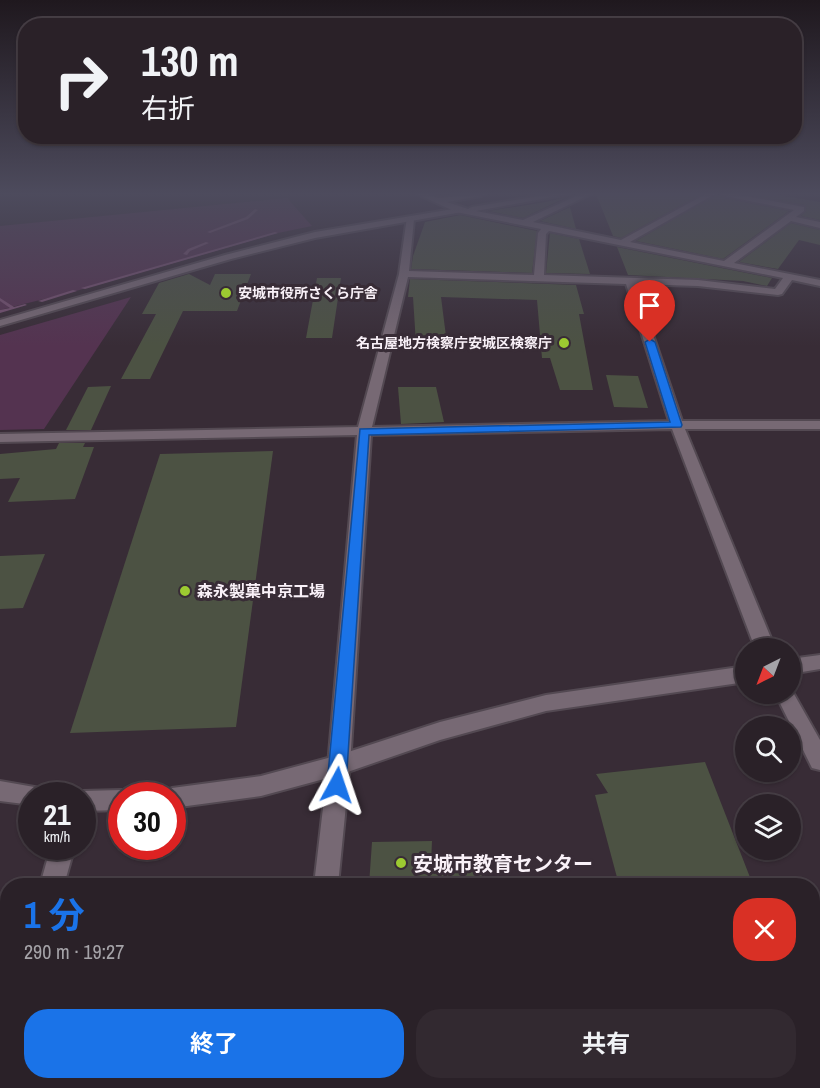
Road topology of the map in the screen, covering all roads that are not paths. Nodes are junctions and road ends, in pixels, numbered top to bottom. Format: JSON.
{"nodes":[{"id":1,"x":277,"y":245,"type":"edge"},
{"id":2,"x":406,"y":245,"type":"edge"},
{"id":3,"x":541,"y":245,"type":"edge"},
{"id":4,"x":624,"y":245,"type":"edge"},
{"id":5,"x":752,"y":245,"type":"edge"},
{"id":6,"x":726,"y":264,"type":"junction"},
{"id":7,"x":404,"y":274,"type":"junction"},
{"id":8,"x":789,"y":277,"type":"junction"},
{"id":9,"x":539,"y":278,"type":"junction"},
{"id":10,"x":630,"y":280,"type":"junction"},
{"id":11,"x":820,"y":283,"type":"edge"},
{"id":12,"x":0,"y":323,"type":"edge"},
{"id":13,"x":677,"y":425,"type":"junction"},
{"id":14,"x":820,"y":425,"type":"edge"},
{"id":15,"x":364,"y":432,"type":"junction"},
{"id":16,"x":0,"y":438,"type":"edge"},
{"id":17,"x":761,"y":638,"type":"edge"},
{"id":18,"x":820,"y":662,"type":"edge"},
{"id":19,"x":801,"y":665,"type":"edge"},
{"id":20,"x":735,"y":676,"type":"edge"},
{"id":21,"x":791,"y":704,"type":"edge"},
{"id":22,"x":820,"y":761,"type":"edge"},
{"id":23,"x":339,"y":765,"type":"junction"},
{"id":24,"x":0,"y":791,"type":"edge"},
{"id":25,"x":18,"y":793,"type":"edge"},
{"id":26,"x":186,"y":796,"type":"edge"},
{"id":27,"x":59,"y":860,"type":"edge"},
{"id":28,"x":54,"y":878,"type":"edge"},
{"id":29,"x":327,"y":878,"type":"edge"}],
"edges":[{"from":1,"to":12,"type":"street"},
{"from":2,"to":7,"type":"street"},
{"from":3,"to":9,"type":"street"},
{"from":4,"to":6,"type":"street"},
{"from":5,"to":6,"type":"street"},
{"from":6,"to":8,"type":"street"},
{"from":7,"to":9,"type":"street"},
{"from":7,"to":15,"type":"street"},
{"from":8,"to":10,"type":"street"},
{"from":8,"to":11,"type":"street"},
{"from":9,"to":10,"type":"street"},
{"from":10,"to":13,"type":"street"},
{"from":13,"to":14,"type":"street"},
{"from":13,"to":15,"type":"street"},
{"from":13,"to":17,"type":"street"},
{"from":15,"to":16,"type":"street"},
{"from":15,"to":23,"type":"street"},
{"from":18,"to":19,"type":"street"},
{"from":20,"to":23,"type":"street"},
{"from":21,"to":22,"type":"street"},
{"from":23,"to":26,"type":"street"},
{"from":23,"to":29,"type":"street"},
{"from":24,"to":25,"type":"street"},
{"from":27,"to":28,"type":"street"}]}
